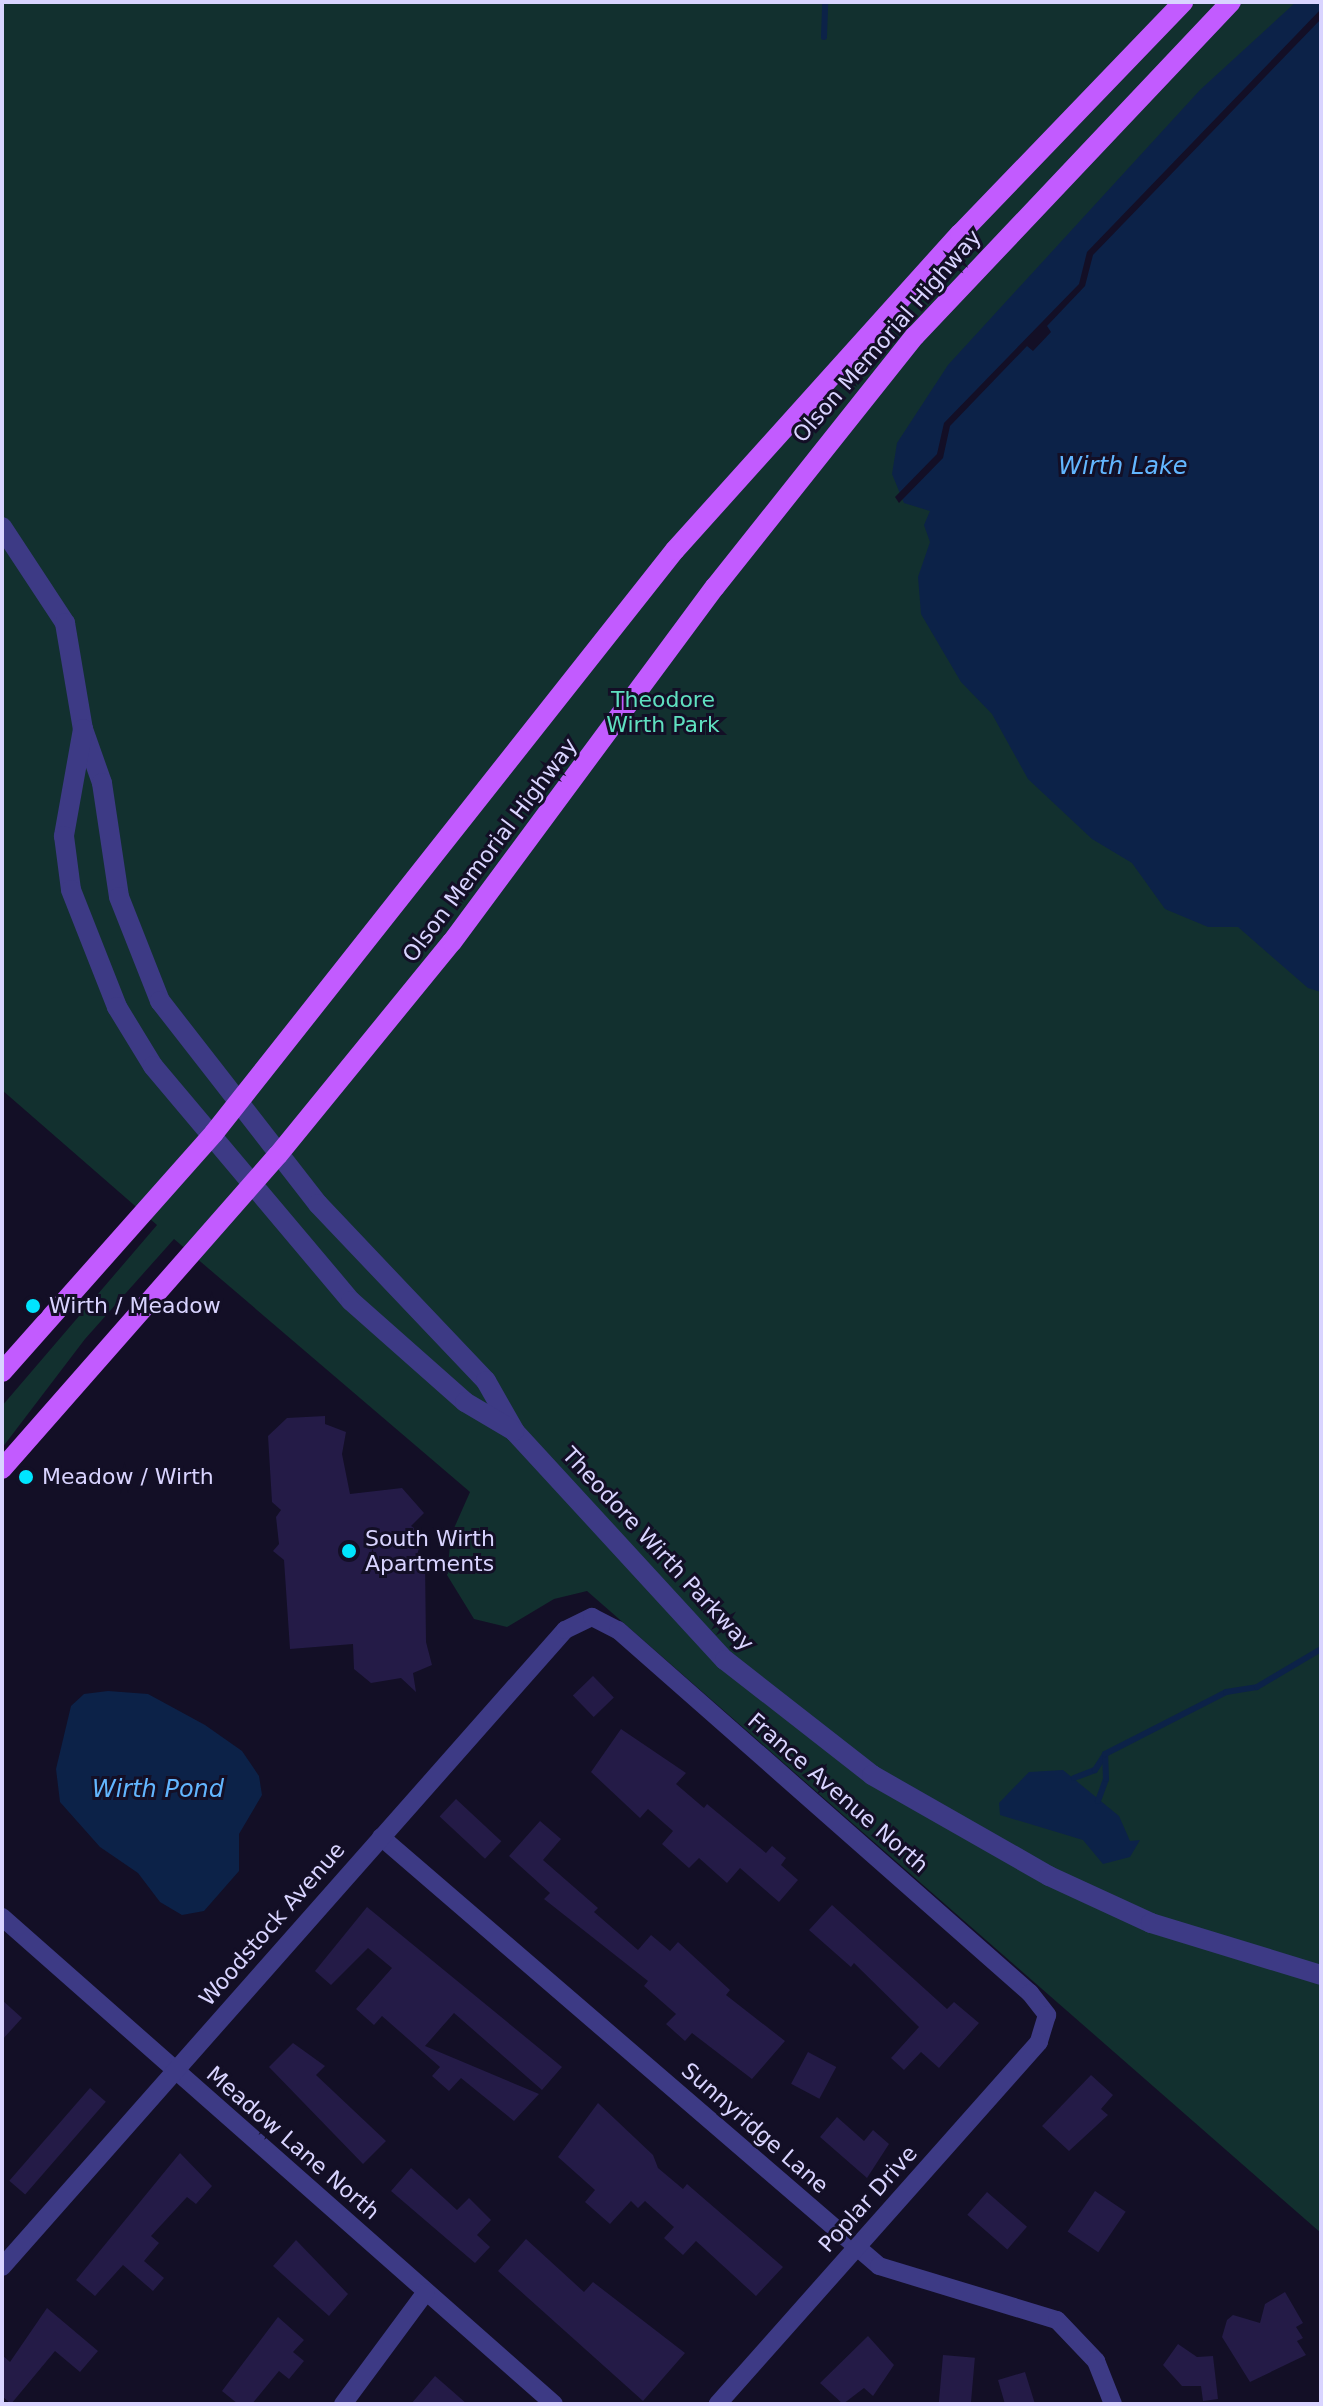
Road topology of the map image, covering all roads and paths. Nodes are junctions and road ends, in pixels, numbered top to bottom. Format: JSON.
{"nodes":[{"id":1,"x":1183,"y":2,"type":"edge"},
{"id":2,"x":1231,"y":2,"type":"edge"},
{"id":3,"x":2,"y":527,"type":"edge"},
{"id":4,"x":83,"y":729,"type":"junction"},
{"id":5,"x":236,"y":1104,"type":"junction"},
{"id":6,"x":214,"y":1133,"type":"junction"},
{"id":7,"x":278,"y":1155,"type":"junction"},
{"id":8,"x":254,"y":1183,"type":"junction"},
{"id":9,"x":2,"y":1372,"type":"edge"},
{"id":10,"x":515,"y":1432,"type":"junction"},
{"id":11,"x":2,"y":1469,"type":"edge"},
{"id":12,"x":583,"y":1619,"type":"joint"},
{"id":13,"x":381,"y":1837,"type":"junction"},
{"id":14,"x":2,"y":1917,"type":"edge"},
{"id":15,"x":1321,"y":1975,"type":"edge"},
{"id":16,"x":1048,"y":2023,"type":"joint"},
{"id":17,"x":175,"y":2071,"type":"junction"},
{"id":18,"x":857,"y":2247,"type":"junction"},
{"id":19,"x":2,"y":2267,"type":"edge"},
{"id":20,"x":426,"y":2292,"type":"junction"},
{"id":21,"x":343,"y":2404,"type":"edge"},
{"id":22,"x":554,"y":2404,"type":"edge"},
{"id":23,"x":718,"y":2404,"type":"edge"},
{"id":24,"x":1113,"y":2404,"type":"edge"}],
"edges":[{"from":1,"to":5,"type":"main road","name":"Olson Memorial Highway"},
{"from":2,"to":7,"type":"main road","name":"Olson Memorial Highway"},
{"from":3,"to":4,"type":"street","name":"Theodore Wirth Parkway"},
{"from":4,"to":5,"type":"street","name":"Theodore Wirth Parkway"},
{"from":4,"to":6,"type":"street","name":"Theodore Wirth Parkway"},
{"from":5,"to":6,"type":"main road","name":"Olson Memorial Highway"},
{"from":5,"to":7,"type":"street","name":"Theodore Wirth Parkway"},
{"from":6,"to":8,"type":"street","name":"Theodore Wirth Parkway"},
{"from":6,"to":9,"type":"main road","name":"Olson Memorial Highway"},
{"from":7,"to":8,"type":"main road","name":"Olson Memorial Highway"},
{"from":7,"to":10,"type":"street","name":"Theodore Wirth Parkway"},
{"from":8,"to":10,"type":"street","name":"Theodore Wirth Parkway"},
{"from":8,"to":11,"type":"main road","name":"Olson Memorial Highway"},
{"from":10,"to":15,"type":"street","name":"Theodore Wirth Parkway"},
{"from":12,"to":13,"type":"street","name":"Woodstock Avenue"},
{"from":12,"to":16,"type":"street","name":"France Avenue North"},
{"from":13,"to":17,"type":"street","name":"Woodstock Avenue"},
{"from":13,"to":18,"type":"street","name":"Sunnyridge Lane"},
{"from":14,"to":17,"type":"street","name":"Meadow Lane North"},
{"from":16,"to":18,"type":"street","name":"Poplar Drive"},
{"from":17,"to":19,"type":"street","name":"Woodstock Avenue"},
{"from":17,"to":20,"type":"street","name":"Meadow Lane North"},
{"from":18,"to":23,"type":"street","name":"Poplar Drive"},
{"from":18,"to":24,"type":"street","name":"Sunnyridge Lane"},
{"from":20,"to":21,"type":"street"},
{"from":20,"to":22,"type":"street","name":"Meadow Lane North"}]}
